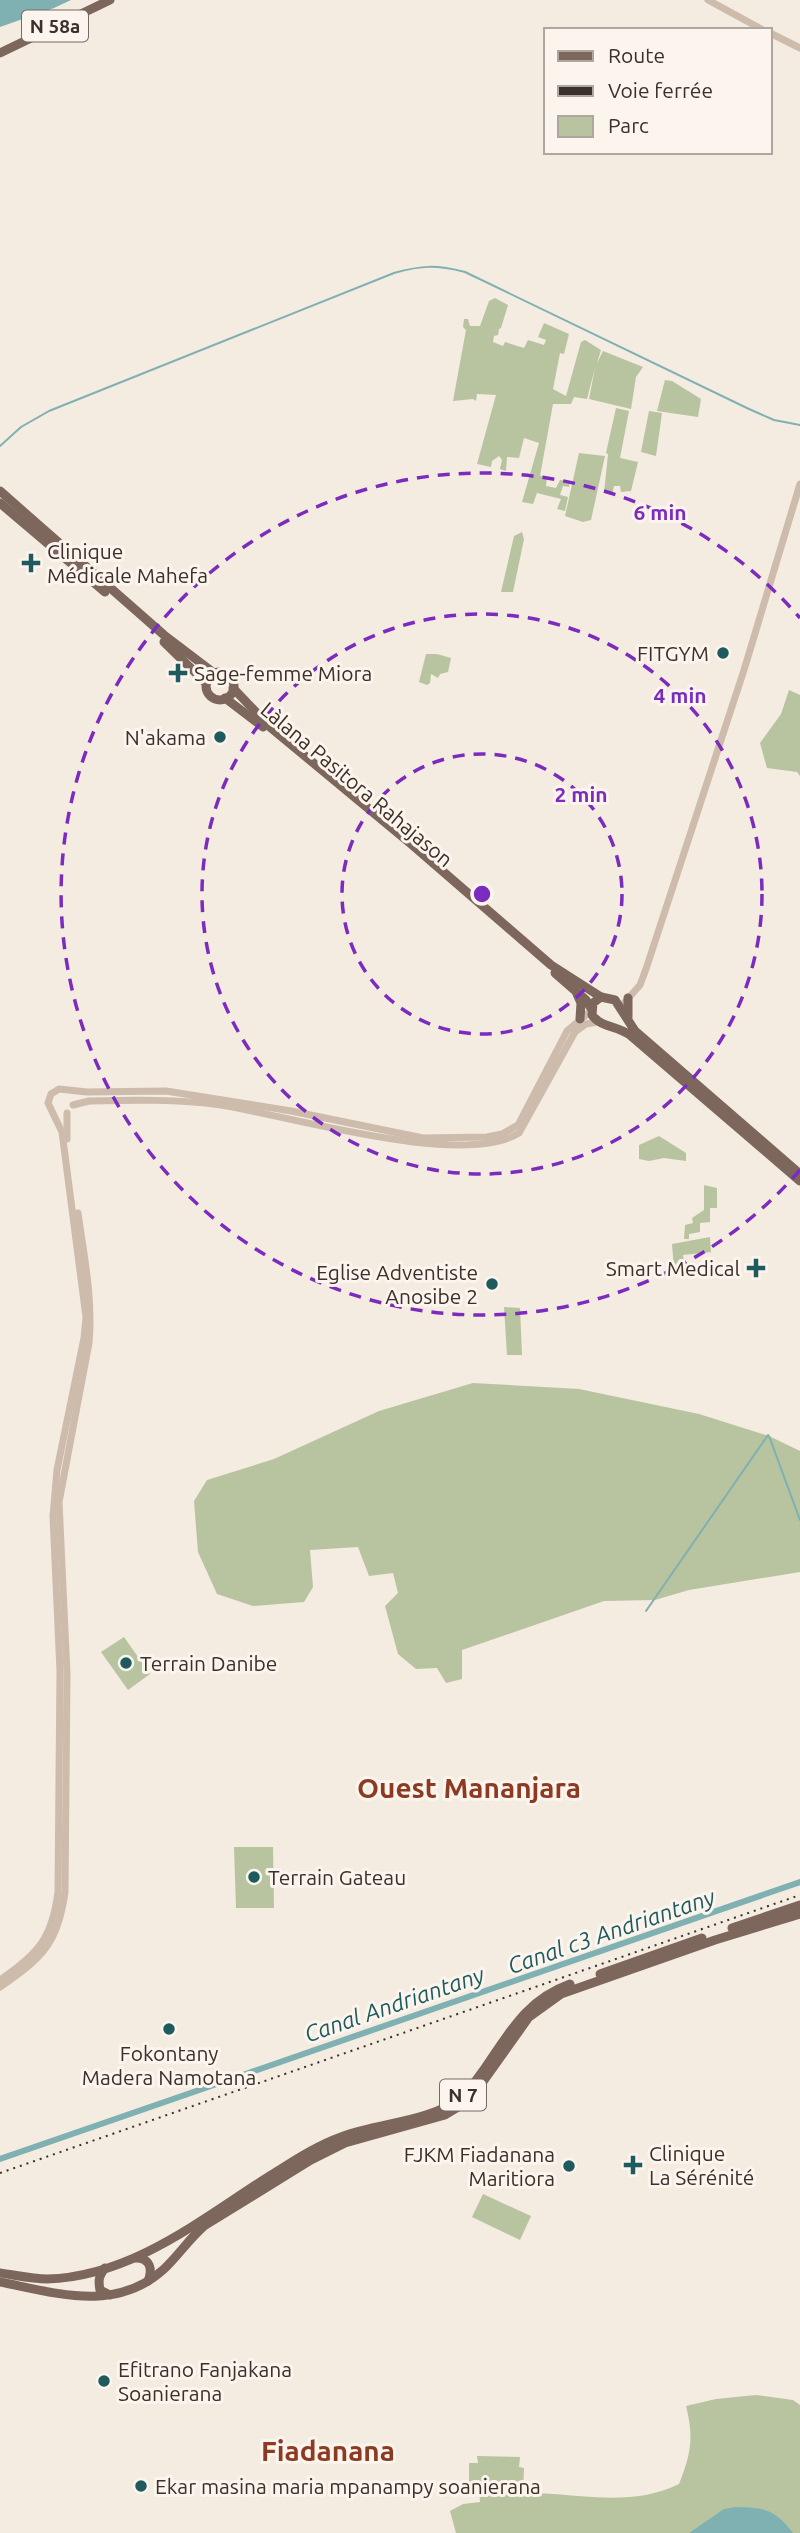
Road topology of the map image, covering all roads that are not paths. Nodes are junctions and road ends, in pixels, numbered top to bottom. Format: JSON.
{"nodes":[{"id":1,"x":110,"y":0,"type":"edge"},
{"id":2,"x":708,"y":0,"type":"edge"},
{"id":3,"x":759,"y":28,"type":"edge"},
{"id":4,"x":772,"y":34,"type":"edge"},
{"id":5,"x":800,"y":48,"type":"edge"},
{"id":6,"x":0,"y":53,"type":"edge"},
{"id":7,"x":800,"y":484,"type":"edge"},
{"id":8,"x":0,"y":491,"type":"edge"},
{"id":9,"x":0,"y":503,"type":"edge"},
{"id":10,"x":214,"y":673,"type":"junction"},
{"id":11,"x":206,"y":683,"type":"junction"},
{"id":12,"x":233,"y":688,"type":"junction"},
{"id":13,"x":225,"y":698,"type":"junction"},
{"id":14,"x":572,"y":987,"type":"junction"},
{"id":15,"x":601,"y":997,"type":"junction"},
{"id":16,"x":628,"y":998,"type":"junction"},
{"id":17,"x":619,"y":1009,"type":"junction"},
{"id":18,"x":591,"y":1010,"type":"junction"},
{"id":19,"x":580,"y":1019,"type":"junction"},
{"id":20,"x":597,"y":1022,"type":"junction"},
{"id":21,"x":628,"y":1022,"type":"junction"},
{"id":22,"x":609,"y":1024,"type":"junction"},
{"id":23,"x":69,"y":1091,"type":"junction"},
{"id":24,"x":73,"y":1105,"type":"junction"},
{"id":25,"x":53,"y":1112,"type":"junction"},
{"id":26,"x":67,"y":1113,"type":"junction"},
{"id":27,"x":800,"y":1174,"type":"edge"},
{"id":28,"x":800,"y":1181,"type":"edge"},
{"id":29,"x":800,"y":1905,"type":"edge"},
{"id":30,"x":800,"y":1914,"type":"edge"},
{"id":31,"x":0,"y":1980,"type":"edge"},
{"id":32,"x":0,"y":1987,"type":"edge"},
{"id":33,"x":133,"y":2258,"type":"junction"},
{"id":34,"x":104,"y":2268,"type":"junction"},
{"id":35,"x":0,"y":2273,"type":"edge"},
{"id":36,"x":148,"y":2281,"type":"junction"},
{"id":37,"x":0,"y":2282,"type":"edge"},
{"id":38,"x":110,"y":2295,"type":"junction"}],
"edges":[{"from":1,"to":6,"type":"main road","number":"N 58a"},
{"from":2,"to":3,"type":"street"},
{"from":4,"to":5,"type":"street"},
{"from":7,"to":16,"type":"street"},
{"from":8,"to":10,"type":"main road"},
{"from":9,"to":11,"type":"main road"},
{"from":10,"to":11,"type":"main road"},
{"from":10,"to":12,"type":"main road"},
{"from":11,"to":13,"type":"main road"},
{"from":12,"to":13,"type":"main road"},
{"from":12,"to":15,"type":"main road","name":"Làlana Pasitora Rahajason"},
{"from":13,"to":14,"type":"main road","name":"Làlana Pasitora Rahajason"},
{"from":14,"to":18,"type":"main road","name":"Làlana Pasitora Rahajason"},
{"from":14,"to":19,"type":"main road"},
{"from":15,"to":17,"type":"main road"},
{"from":15,"to":18,"type":"main road"},
{"from":16,"to":17,"type":"street"},
{"from":16,"to":21,"type":"main road"},
{"from":17,"to":21,"type":"main road"},
{"from":17,"to":22,"type":"main road"},
{"from":18,"to":19,"type":"street"},
{"from":18,"to":20,"type":"main road"},
{"from":19,"to":23,"type":"street"},
{"from":20,"to":22,"type":"main road"},
{"from":20,"to":24,"type":"street"},
{"from":21,"to":27,"type":"main road"},
{"from":22,"to":28,"type":"main road"},
{"from":23,"to":24,"type":"street"},
{"from":23,"to":25,"type":"street"},
{"from":24,"to":26,"type":"street"},
{"from":25,"to":26,"type":"street"},
{"from":25,"to":31,"type":"street"},
{"from":26,"to":32,"type":"street"},
{"from":29,"to":33,"type":"main road","number":"N 7"},
{"from":30,"to":36,"type":"main road","number":"N 7"},
{"from":33,"to":34,"type":"main road","number":"N 7"},
{"from":33,"to":36,"type":"main road"},
{"from":34,"to":35,"type":"main road","number":"N 7"},
{"from":34,"to":38,"type":"main road"},
{"from":36,"to":38,"type":"main road","number":"N 7"},
{"from":37,"to":38,"type":"main road","number":"N 7"}]}
